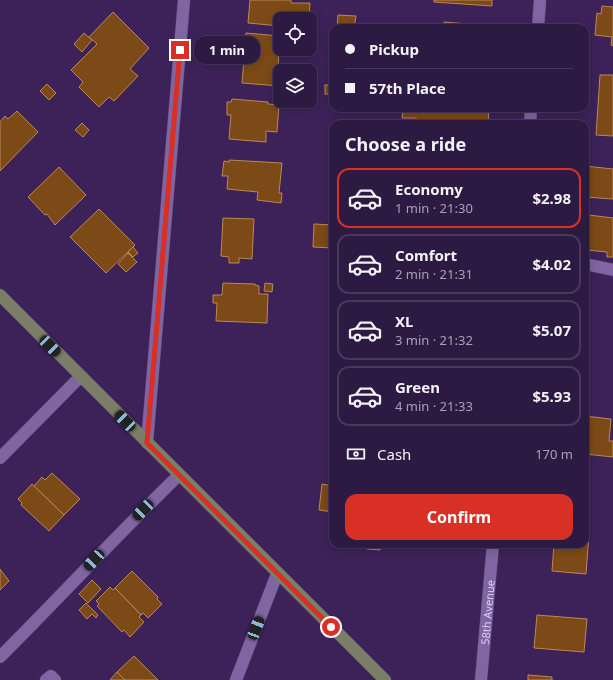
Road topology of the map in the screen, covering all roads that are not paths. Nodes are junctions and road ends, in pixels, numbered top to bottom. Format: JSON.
{"nodes":[{"id":1,"x":540,"y":0,"type":"edge"},
{"id":2,"x":183,"y":1,"type":"edge"},
{"id":3,"x":538,"y":24,"type":"edge"},
{"id":4,"x":589,"y":265,"type":"edge"},
{"id":5,"x":613,"y":270,"type":"edge"},
{"id":6,"x":0,"y":296,"type":"edge"},
{"id":7,"x":81,"y":376,"type":"junction"},
{"id":8,"x":147,"y":443,"type":"junction"},
{"id":9,"x":0,"y":458,"type":"edge"},
{"id":10,"x":179,"y":475,"type":"junction"},
{"id":11,"x":493,"y":548,"type":"edge"},
{"id":12,"x":277,"y":574,"type":"junction"},
{"id":13,"x":0,"y":657,"type":"edge"},
{"id":14,"x":46,"y":680,"type":"edge"},
{"id":15,"x":55,"y":680,"type":"edge"},
{"id":16,"x":236,"y":680,"type":"edge"},
{"id":17,"x":385,"y":680,"type":"edge"},
{"id":18,"x":481,"y":680,"type":"edge"}],
"edges":[{"from":1,"to":3,"type":"street"},
{"from":2,"to":8,"type":"street"},
{"from":4,"to":5,"type":"street"},
{"from":6,"to":7,"type":"main road"},
{"from":7,"to":8,"type":"main road"},
{"from":7,"to":9,"type":"street"},
{"from":8,"to":10,"type":"main road"},
{"from":10,"to":12,"type":"main road"},
{"from":10,"to":13,"type":"street"},
{"from":11,"to":18,"type":"street","name":"58th Avenue"},
{"from":12,"to":16,"type":"street"},
{"from":12,"to":17,"type":"main road"},
{"from":14,"to":15,"type":"street"}]}
